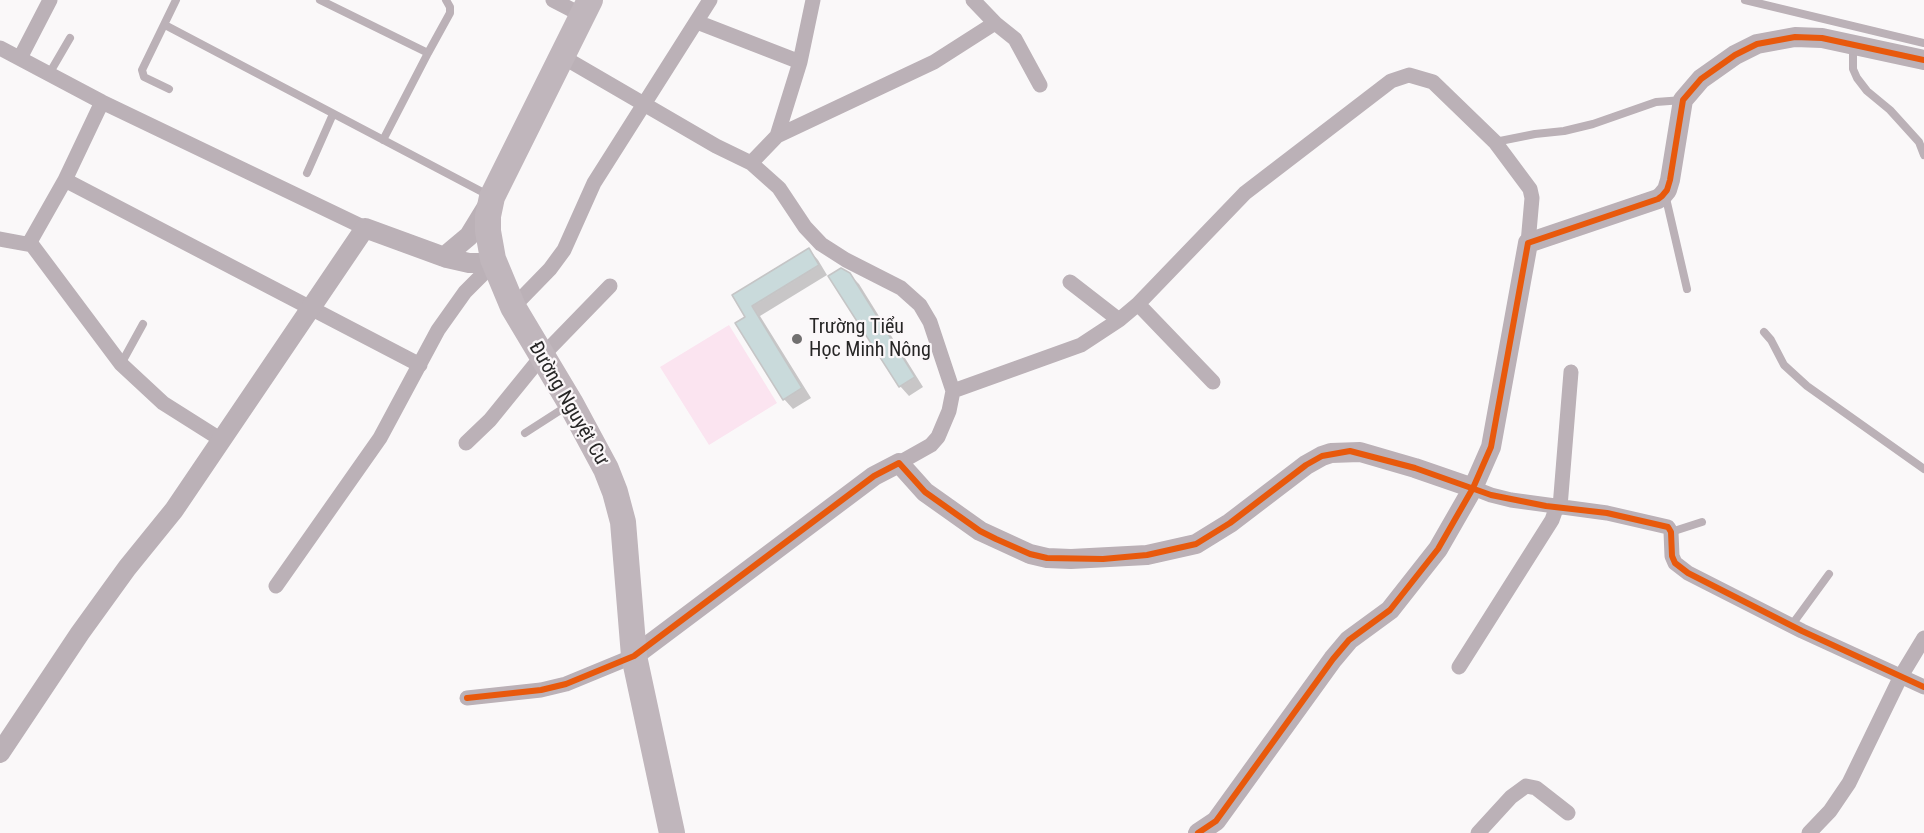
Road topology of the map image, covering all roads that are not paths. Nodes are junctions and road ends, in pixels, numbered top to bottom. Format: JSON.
{"nodes":[{"id":1,"x":50,"y":0,"type":"edge"},
{"id":2,"x":176,"y":0,"type":"edge"},
{"id":3,"x":320,"y":0,"type":"edge"},
{"id":4,"x":446,"y":0,"type":"edge"},
{"id":5,"x":553,"y":0,"type":"edge"},
{"id":6,"x":710,"y":0,"type":"edge"},
{"id":7,"x":813,"y":0,"type":"edge"},
{"id":8,"x":973,"y":0,"type":"edge"},
{"id":9,"x":1745,"y":0,"type":"edge"},
{"id":10,"x":586,"y":8,"type":"edge"},
{"id":11,"x":697,"y":22,"type":"junction"},
{"id":12,"x":995,"y":23,"type":"junction"},
{"id":13,"x":165,"y":25,"type":"junction"},
{"id":14,"x":70,"y":38,"type":"dead end"},
{"id":15,"x":1924,"y":43,"type":"edge"},
{"id":16,"x":1853,"y":44,"type":"junction"},
{"id":17,"x":0,"y":48,"type":"edge"},
{"id":18,"x":428,"y":53,"type":"junction"},
{"id":19,"x":563,"y":57,"type":"junction"},
{"id":20,"x":20,"y":58,"type":"junction"},
{"id":21,"x":1924,"y":60,"type":"edge"},
{"id":22,"x":800,"y":62,"type":"junction"},
{"id":23,"x":49,"y":74,"type":"junction"},
{"id":24,"x":1040,"y":86,"type":"dead end"},
{"id":25,"x":169,"y":89,"type":"dead end"},
{"id":26,"x":1683,"y":100,"type":"junction"},
{"id":27,"x":102,"y":102,"type":"junction"},
{"id":28,"x":644,"y":104,"type":"junction"},
{"id":29,"x":333,"y":114,"type":"junction"},
{"id":30,"x":777,"y":136,"type":"junction"},
{"id":31,"x":383,"y":140,"type":"junction"},
{"id":32,"x":1495,"y":142,"type":"junction"},
{"id":33,"x":1924,"y":155,"type":"edge"},
{"id":34,"x":751,"y":163,"type":"junction"},
{"id":35,"x":307,"y":173,"type":"dead end"},
{"id":36,"x":65,"y":180,"type":"junction"},
{"id":37,"x":1665,"y":193,"type":"junction"},
{"id":38,"x":492,"y":197,"type":"junction"},
{"id":39,"x":365,"y":228,"type":"junction"},
{"id":40,"x":0,"y":239,"type":"edge"},
{"id":41,"x":1528,"y":243,"type":"junction"},
{"id":42,"x":32,"y":245,"type":"junction"},
{"id":43,"x":444,"y":257,"type":"junction"},
{"id":44,"x":494,"y":263,"type":"junction"},
{"id":45,"x":1070,"y":282,"type":"dead end"},
{"id":46,"x":610,"y":286,"type":"dead end"},
{"id":47,"x":1687,"y":289,"type":"dead end"},
{"id":48,"x":1138,"y":304,"type":"junction"},
{"id":49,"x":311,"y":307,"type":"junction"},
{"id":50,"x":513,"y":307,"type":"junction"},
{"id":51,"x":1119,"y":320,"type":"junction"},
{"id":52,"x":143,"y":324,"type":"dead end"},
{"id":53,"x":1764,"y":332,"type":"dead end"},
{"id":54,"x":542,"y":356,"type":"junction"},
{"id":55,"x":121,"y":364,"type":"junction"},
{"id":56,"x":420,"y":365,"type":"junction"},
{"id":57,"x":1571,"y":372,"type":"dead end"},
{"id":58,"x":1213,"y":382,"type":"dead end"},
{"id":59,"x":953,"y":391,"type":"junction"},
{"id":60,"x":571,"y":404,"type":"junction"},
{"id":61,"x":525,"y":433,"type":"dead end"},
{"id":62,"x":220,"y":439,"type":"junction"},
{"id":63,"x":466,"y":443,"type":"dead end"},
{"id":64,"x":899,"y":463,"type":"junction"},
{"id":65,"x":1924,"y":469,"type":"edge"},
{"id":66,"x":1473,"y":488,"type":"junction"},
{"id":67,"x":1559,"y":507,"type":"junction"},
{"id":68,"x":1702,"y":522,"type":"dead end"},
{"id":69,"x":1671,"y":532,"type":"junction"},
{"id":70,"x":1829,"y":574,"type":"dead end"},
{"id":71,"x":276,"y":586,"type":"dead end"},
{"id":72,"x":1791,"y":626,"type":"junction"},
{"id":73,"x":1924,"y":638,"type":"edge"},
{"id":74,"x":634,"y":656,"type":"junction"},
{"id":75,"x":1459,"y":667,"type":"dead end"},
{"id":76,"x":1901,"y":676,"type":"junction"},
{"id":77,"x":1924,"y":687,"type":"edge"},
{"id":78,"x":467,"y":698,"type":"dead end"},
{"id":79,"x":0,"y":753,"type":"edge"},
{"id":80,"x":1568,"y":813,"type":"dead end"},
{"id":81,"x":672,"y":833,"type":"edge"},
{"id":82,"x":1198,"y":833,"type":"edge"},
{"id":83,"x":1478,"y":833,"type":"edge"},
{"id":84,"x":1809,"y":833,"type":"edge"}],
"edges":[{"from":1,"to":20,"type":"street"},
{"from":2,"to":13,"type":"lane"},
{"from":3,"to":18,"type":"lane"},
{"from":4,"to":18,"type":"lane"},
{"from":5,"to":10,"type":"street"},
{"from":6,"to":11,"type":"street"},
{"from":7,"to":22,"type":"street"},
{"from":8,"to":12,"type":"street"},
{"from":9,"to":15,"type":"lane"},
{"from":10,"to":19,"type":"highway","name":"Đường Nguyệt Cư"},
{"from":11,"to":22,"type":"street"},
{"from":11,"to":28,"type":"street"},
{"from":12,"to":24,"type":"street"},
{"from":12,"to":30,"type":"street"},
{"from":13,"to":25,"type":"lane"},
{"from":13,"to":29,"type":"lane"},
{"from":14,"to":23,"type":"lane"},
{"from":16,"to":21,"type":"street"},
{"from":16,"to":26,"type":"street"},
{"from":16,"to":33,"type":"lane"},
{"from":17,"to":20,"type":"street"},
{"from":18,"to":31,"type":"lane"},
{"from":19,"to":28,"type":"street"},
{"from":19,"to":38,"type":"highway","name":"Đường Nguyệt Cư"},
{"from":20,"to":23,"type":"street"},
{"from":22,"to":30,"type":"street"},
{"from":23,"to":27,"type":"street"},
{"from":26,"to":32,"type":"lane"},
{"from":26,"to":37,"type":"street"},
{"from":27,"to":36,"type":"street"},
{"from":27,"to":39,"type":"street"},
{"from":28,"to":34,"type":"street"},
{"from":28,"to":50,"type":"street"},
{"from":29,"to":31,"type":"lane"},
{"from":29,"to":35,"type":"lane"},
{"from":30,"to":34,"type":"street"},
{"from":31,"to":38,"type":"lane"},
{"from":32,"to":41,"type":"street"},
{"from":32,"to":48,"type":"street"},
{"from":34,"to":59,"type":"street"},
{"from":36,"to":42,"type":"street"},
{"from":36,"to":49,"type":"street"},
{"from":37,"to":41,"type":"street"},
{"from":37,"to":47,"type":"lane"},
{"from":38,"to":43,"type":"street"},
{"from":38,"to":44,"type":"highway","name":"Đường Nguyệt Cư"},
{"from":39,"to":43,"type":"street"},
{"from":39,"to":49,"type":"street"},
{"from":40,"to":42,"type":"street"},
{"from":41,"to":66,"type":"street"},
{"from":42,"to":55,"type":"street"},
{"from":43,"to":44,"type":"street"},
{"from":44,"to":50,"type":"highway","name":"Đường Nguyệt Cư"},
{"from":44,"to":56,"type":"street"},
{"from":45,"to":51,"type":"street"},
{"from":46,"to":54,"type":"street"},
{"from":48,"to":51,"type":"street"},
{"from":48,"to":58,"type":"street"},
{"from":49,"to":56,"type":"street"},
{"from":49,"to":62,"type":"street"},
{"from":50,"to":54,"type":"highway","name":"Đường Nguyệt Cư"},
{"from":51,"to":59,"type":"street"},
{"from":52,"to":55,"type":"lane"},
{"from":53,"to":65,"type":"lane"},
{"from":54,"to":60,"type":"highway","name":"Đường Nguyệt Cư"},
{"from":54,"to":63,"type":"street"},
{"from":55,"to":62,"type":"street"},
{"from":56,"to":71,"type":"street"},
{"from":57,"to":67,"type":"street"},
{"from":59,"to":64,"type":"street"},
{"from":60,"to":61,"type":"lane"},
{"from":60,"to":74,"type":"highway","name":"Đường Nguyệt Cư"},
{"from":62,"to":79,"type":"street"},
{"from":64,"to":66,"type":"street"},
{"from":64,"to":74,"type":"street"},
{"from":66,"to":67,"type":"street"},
{"from":66,"to":82,"type":"street"},
{"from":67,"to":69,"type":"street"},
{"from":67,"to":75,"type":"street"},
{"from":68,"to":69,"type":"lane"},
{"from":69,"to":72,"type":"street"},
{"from":70,"to":72,"type":"lane"},
{"from":72,"to":76,"type":"street"},
{"from":73,"to":76,"type":"street"},
{"from":74,"to":78,"type":"street"},
{"from":74,"to":81,"type":"highway","name":"Đường Nguyệt Cư"},
{"from":76,"to":77,"type":"street"},
{"from":76,"to":84,"type":"street"},
{"from":80,"to":83,"type":"street"}]}
